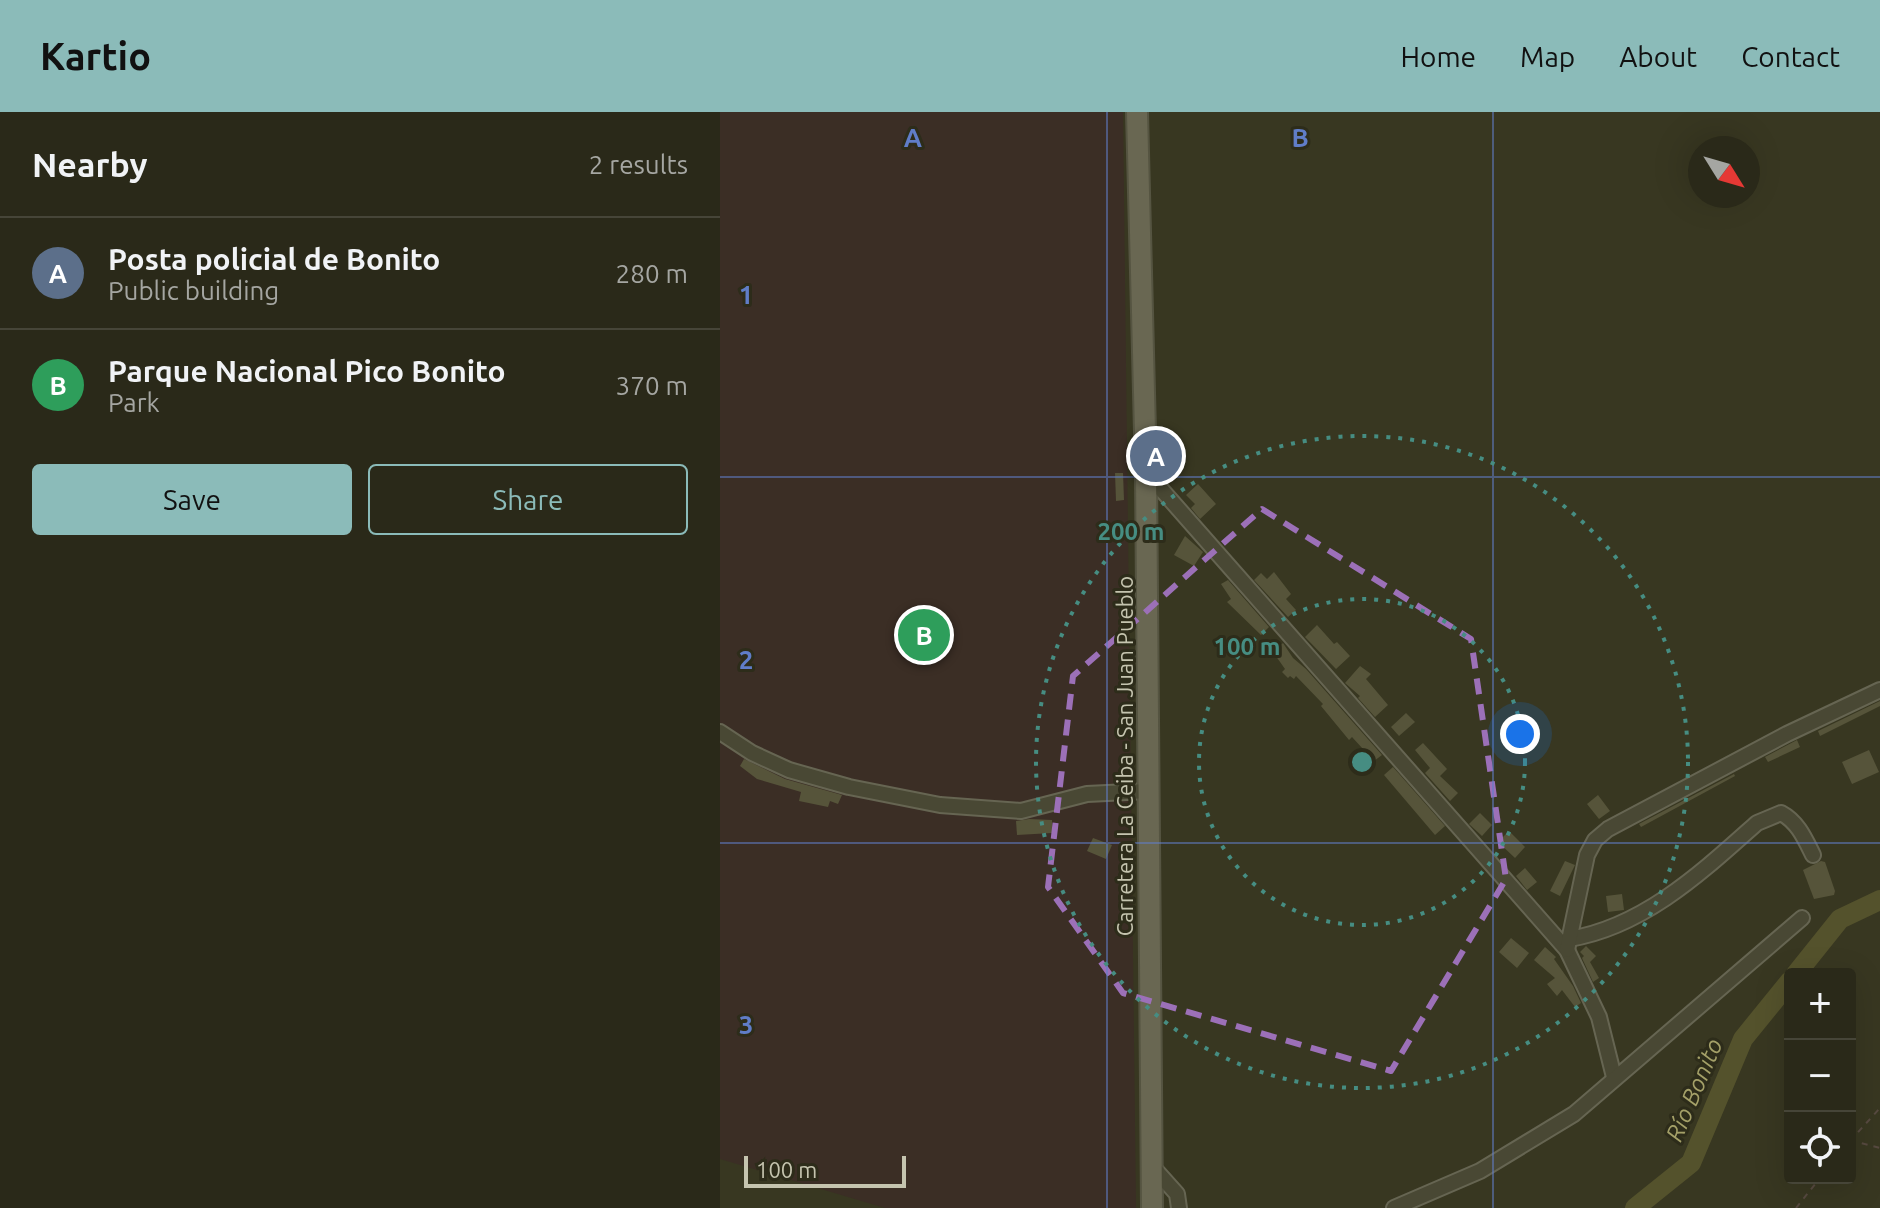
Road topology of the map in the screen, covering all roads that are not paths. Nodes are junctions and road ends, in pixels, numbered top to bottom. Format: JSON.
{"nodes":[{"id":1,"x":1137,"y":112,"type":"edge"},
{"id":2,"x":1146,"y":472,"type":"junction"},
{"id":3,"x":1880,"y":690,"type":"edge"},
{"id":4,"x":720,"y":732,"type":"edge"},
{"id":5,"x":1148,"y":791,"type":"junction"},
{"id":6,"x":1813,"y":855,"type":"dead end"},
{"id":7,"x":1802,"y":918,"type":"dead end"},
{"id":8,"x":1568,"y":945,"type":"junction"},
{"id":9,"x":1614,"y":1077,"type":"junction"},
{"id":10,"x":1151,"y":1165,"type":"junction"},
{"id":11,"x":1152,"y":1208,"type":"edge"},
{"id":12,"x":1179,"y":1208,"type":"edge"},
{"id":13,"x":1394,"y":1208,"type":"edge"}],
"edges":[{"from":1,"to":2,"type":"main road","name":"Carretera La Ceiba - San Juan Pueblo"},
{"from":2,"to":5,"type":"main road","name":"Carretera La Ceiba - San Juan Pueblo"},
{"from":2,"to":8,"type":"street"},
{"from":3,"to":8,"type":"street"},
{"from":4,"to":5,"type":"street"},
{"from":5,"to":10,"type":"main road","name":"Carretera La Ceiba - San Juan Pueblo"},
{"from":6,"to":8,"type":"street"},
{"from":7,"to":9,"type":"street"},
{"from":8,"to":9,"type":"street"},
{"from":9,"to":13,"type":"street"},
{"from":10,"to":11,"type":"main road","name":"Carretera La Ceiba - San Juan Pueblo"},
{"from":10,"to":12,"type":"street"}]}
